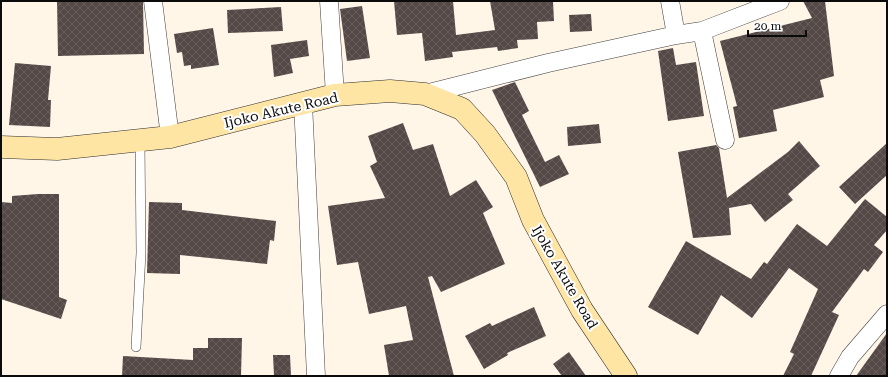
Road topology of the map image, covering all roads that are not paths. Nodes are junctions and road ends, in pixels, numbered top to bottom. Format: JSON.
{"nodes":[{"id":1,"x":153,"y":1,"type":"edge"},
{"id":2,"x":329,"y":1,"type":"edge"},
{"id":3,"x":670,"y":1,"type":"edge"},
{"id":4,"x":780,"y":1,"type":"edge"},
{"id":5,"x":702,"y":31,"type":"junction"},
{"id":6,"x":676,"y":35,"type":"junction"},
{"id":7,"x":425,"y":94,"type":"junction"},
{"id":8,"x":335,"y":95,"type":"junction"},
{"id":9,"x":303,"y":103,"type":"junction"},
{"id":10,"x":170,"y":137,"type":"junction"},
{"id":11,"x":140,"y":140,"type":"junction"},
{"id":12,"x":725,"y":140,"type":"dead end"},
{"id":13,"x":1,"y":147,"type":"edge"},
{"id":14,"x":887,"y":314,"type":"edge"},
{"id":15,"x":136,"y":347,"type":"dead end"},
{"id":16,"x":316,"y":376,"type":"edge"},
{"id":17,"x":626,"y":376,"type":"edge"},
{"id":18,"x":839,"y":376,"type":"edge"}],
"edges":[{"from":1,"to":10,"type":"street"},
{"from":2,"to":8,"type":"street"},
{"from":3,"to":6,"type":"street"},
{"from":4,"to":5,"type":"street"},
{"from":5,"to":6,"type":"street"},
{"from":5,"to":12,"type":"street"},
{"from":6,"to":7,"type":"street"},
{"from":7,"to":8,"type":"main road","name":"Ijoko Akute Road"},
{"from":7,"to":17,"type":"main road","name":"Ijoko Akute Road"},
{"from":8,"to":9,"type":"main road","name":"Ijoko Akute Road"},
{"from":9,"to":10,"type":"main road","name":"Ijoko Akute Road"},
{"from":9,"to":16,"type":"street"},
{"from":10,"to":11,"type":"main road","name":"Ijoko Akute Road"},
{"from":11,"to":13,"type":"main road","name":"Ijoko Akute Road"},
{"from":11,"to":15,"type":"lane"},
{"from":14,"to":18,"type":"street"}]}
